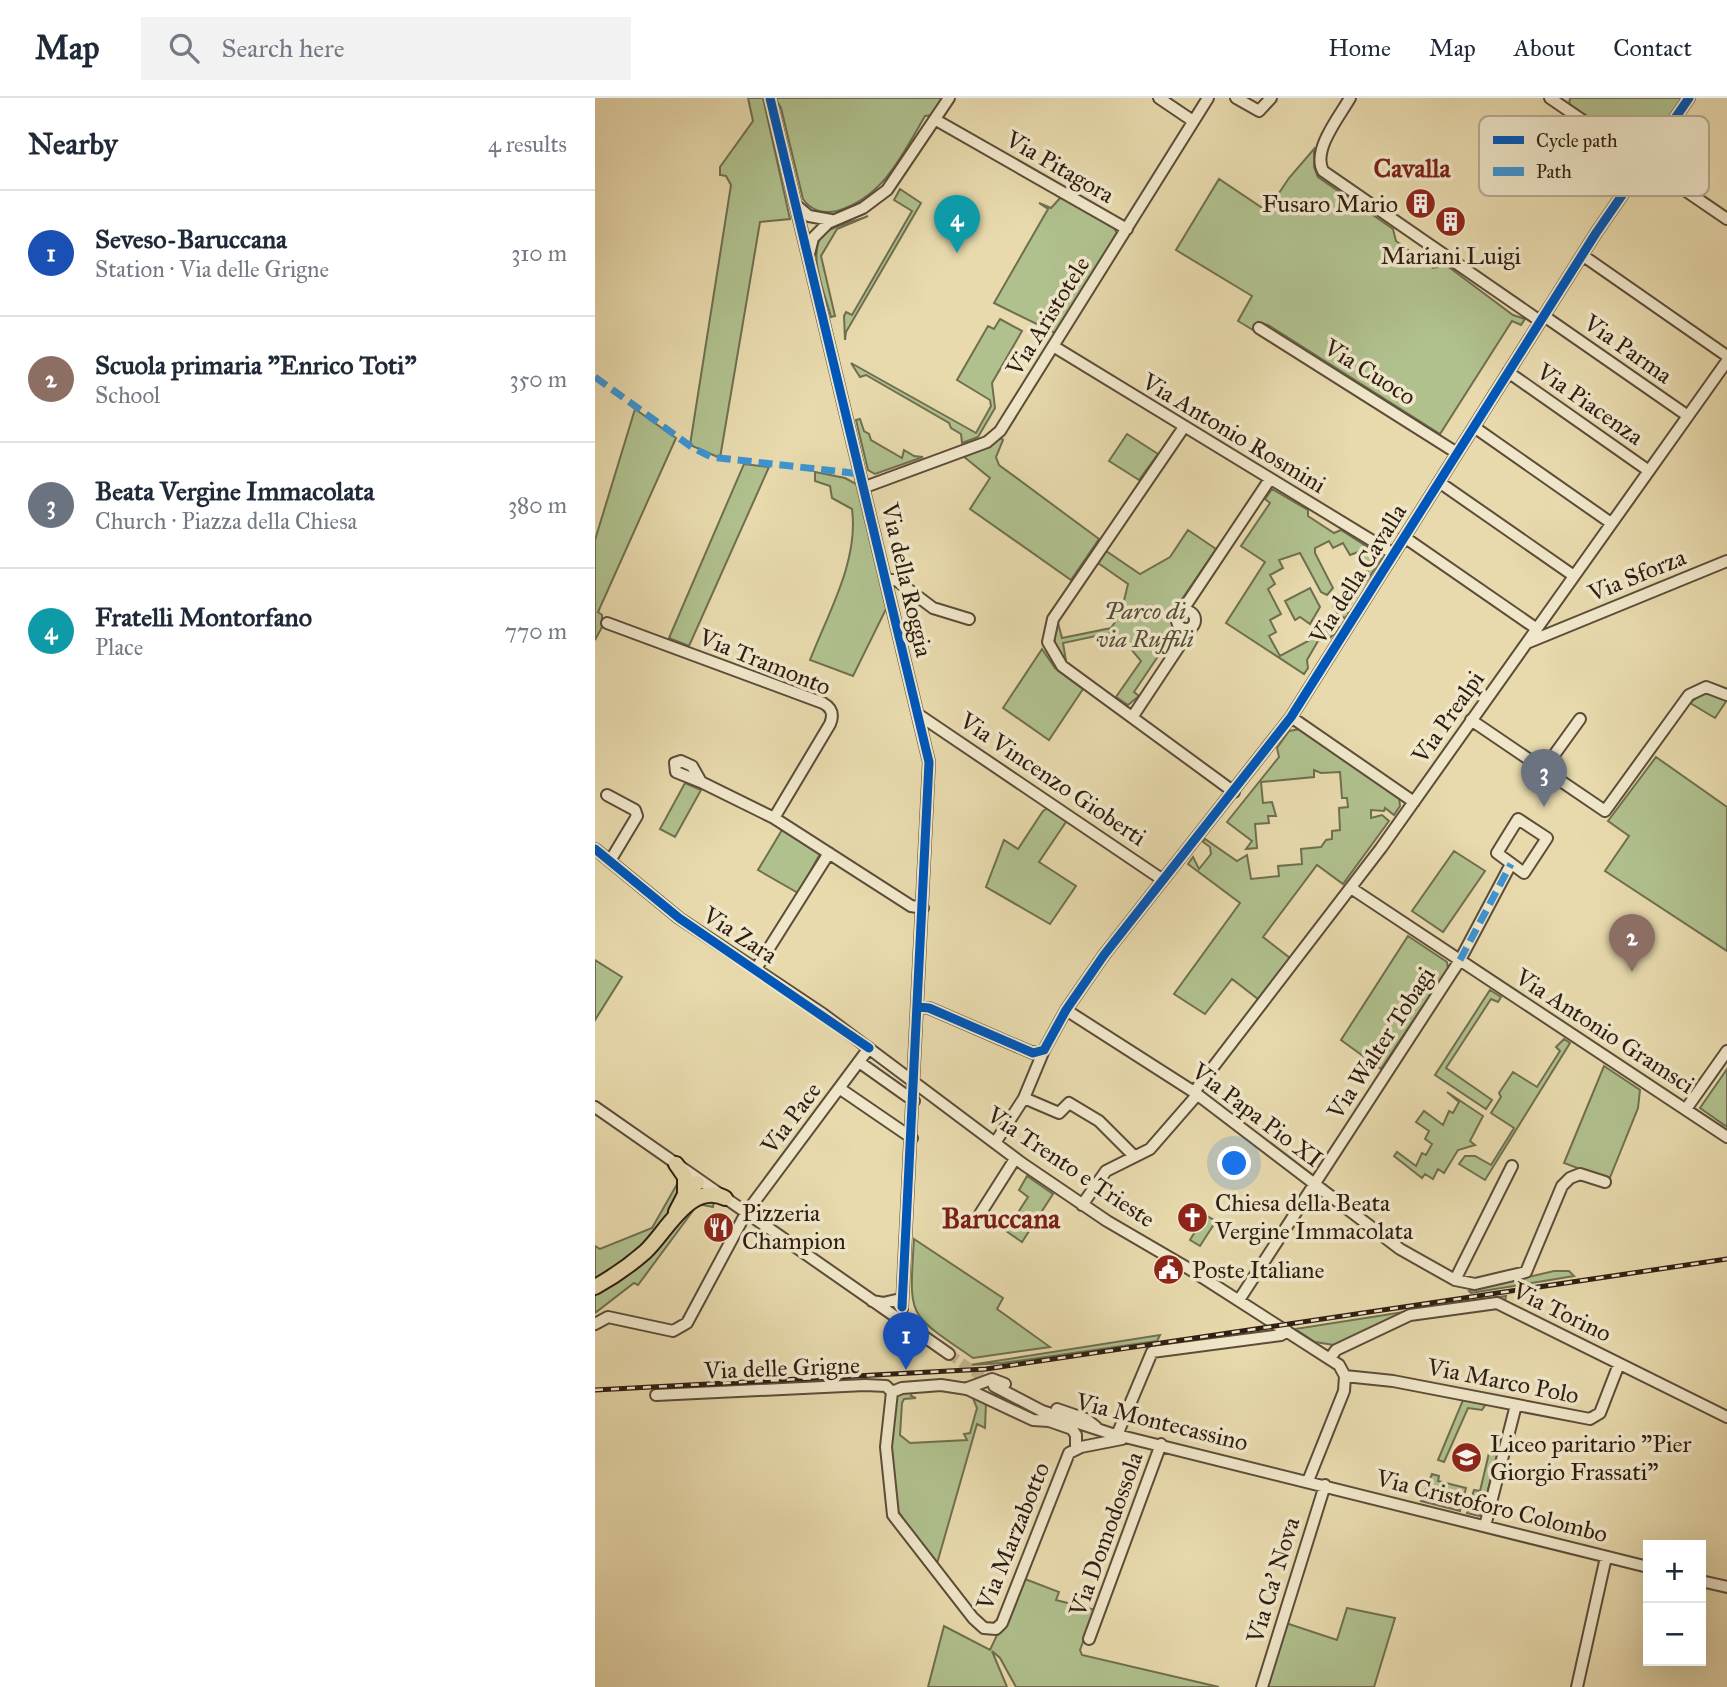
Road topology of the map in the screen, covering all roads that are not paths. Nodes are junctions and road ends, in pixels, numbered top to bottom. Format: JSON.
{"nodes":[{"id":1,"x":770,"y":98,"type":"edge"},
{"id":2,"x":949,"y":98,"type":"edge"},
{"id":3,"x":1159,"y":98,"type":"edge"},
{"id":4,"x":1208,"y":98,"type":"edge"},
{"id":5,"x":1236,"y":98,"type":"edge"},
{"id":6,"x":1271,"y":98,"type":"edge"},
{"id":7,"x":1350,"y":98,"type":"edge"},
{"id":8,"x":1550,"y":98,"type":"edge"},
{"id":9,"x":1689,"y":98,"type":"edge"},
{"id":10,"x":1577,"y":116,"type":"edge"},
{"id":11,"x":1676,"y":116,"type":"edge"},
{"id":12,"x":936,"y":120,"type":"junction"},
{"id":13,"x":1193,"y":121,"type":"junction"},
{"id":14,"x":1620,"y":196,"type":"edge"},
{"id":15,"x":1694,"y":196,"type":"edge"},
{"id":16,"x":1727,"y":219,"type":"edge"},
{"id":17,"x":834,"y":220,"type":"junction"},
{"id":18,"x":804,"y":223,"type":"junction"},
{"id":19,"x":1127,"y":229,"type":"junction"},
{"id":20,"x":818,"y":232,"type":"junction"},
{"id":21,"x":1582,"y":255,"type":"junction"},
{"id":22,"x":809,"y":256,"type":"junction"},
{"id":23,"x":1542,"y":318,"type":"junction"},
{"id":24,"x":1259,"y":328,"type":"dead end"},
{"id":25,"x":1053,"y":346,"type":"junction"},
{"id":26,"x":1727,"y":358,"type":"edge"},
{"id":27,"x":1508,"y":372,"type":"junction"},
{"id":28,"x":1688,"y":416,"type":"junction"},
{"id":29,"x":1184,"y":427,"type":"junction"},
{"id":30,"x":1474,"y":427,"type":"junction"},
{"id":31,"x":1457,"y":453,"type":"junction"},
{"id":32,"x":1649,"y":471,"type":"junction"},
{"id":33,"x":1270,"y":479,"type":"junction"},
{"id":34,"x":1439,"y":482,"type":"junction"},
{"id":35,"x":865,"y":487,"type":"junction"},
{"id":36,"x":1611,"y":523,"type":"junction"},
{"id":37,"x":1404,"y":537,"type":"junction"},
{"id":38,"x":1394,"y":554,"type":"junction"},
{"id":39,"x":1727,"y":561,"type":"edge"},
{"id":40,"x":1574,"y":576,"type":"junction"},
{"id":41,"x":887,"y":580,"type":"junction"},
{"id":42,"x":1194,"y":592,"type":"junction"},
{"id":43,"x":1179,"y":618,"type":"junction"},
{"id":44,"x":969,"y":619,"type":"dead end"},
{"id":45,"x":1194,"y":621,"type":"junction"},
{"id":46,"x":607,"y":623,"type":"dead end"},
{"id":47,"x":1540,"y":625,"type":"junction"},
{"id":48,"x":1564,"y":628,"type":"junction"},
{"id":49,"x":1527,"y":642,"type":"junction"},
{"id":50,"x":1181,"y":646,"type":"junction"},
{"id":51,"x":1727,"y":695,"type":"edge"},
{"id":52,"x":919,"y":715,"type":"junction"},
{"id":53,"x":1133,"y":716,"type":"junction"},
{"id":54,"x":1291,"y":717,"type":"junction"},
{"id":55,"x":1580,"y":719,"type":"dead end"},
{"id":56,"x":1471,"y":720,"type":"junction"},
{"id":57,"x":1544,"y":769,"type":"junction"},
{"id":58,"x":701,"y":782,"type":"dead end"},
{"id":59,"x":1234,"y":792,"type":"junction"},
{"id":60,"x":607,"y":795,"type":"dead end"},
{"id":61,"x":1414,"y":802,"type":"junction"},
{"id":62,"x":774,"y":818,"type":"junction"},
{"id":63,"x":595,"y":849,"type":"edge"},
{"id":64,"x":829,"y":853,"type":"junction"},
{"id":65,"x":610,"y":861,"type":"junction"},
{"id":66,"x":1511,"y":864,"type":"junction"},
{"id":67,"x":1163,"y":880,"type":"junction"},
{"id":68,"x":1351,"y":888,"type":"junction"},
{"id":69,"x":923,"y":908,"type":"junction"},
{"id":70,"x":1460,"y":960,"type":"junction"},
{"id":71,"x":757,"y":969,"type":"junction"},
{"id":72,"x":918,"y":1007,"type":"junction"},
{"id":73,"x":1066,"y":1010,"type":"junction"},
{"id":74,"x":869,"y":1048,"type":"junction"},
{"id":75,"x":1727,"y":1051,"type":"edge"},
{"id":76,"x":1038,"y":1054,"type":"junction"},
{"id":77,"x":859,"y":1062,"type":"junction"},
{"id":78,"x":914,"y":1080,"type":"junction"},
{"id":79,"x":839,"y":1088,"type":"junction"},
{"id":80,"x":1195,"y":1093,"type":"junction"},
{"id":81,"x":1026,"y":1094,"type":"junction"},
{"id":82,"x":914,"y":1101,"type":"junction"},
{"id":83,"x":595,"y":1107,"type":"edge"},
{"id":84,"x":1686,"y":1109,"type":"junction"},
{"id":85,"x":1727,"y":1137,"type":"edge"},
{"id":86,"x":912,"y":1138,"type":"junction"},
{"id":87,"x":995,"y":1143,"type":"junction"},
{"id":88,"x":1134,"y":1156,"type":"junction"},
{"id":89,"x":1015,"y":1159,"type":"junction"},
{"id":90,"x":676,"y":1164,"type":"joint"},
{"id":91,"x":1512,"y":1166,"type":"dead end"},
{"id":92,"x":1605,"y":1182,"type":"dead end"},
{"id":93,"x":1313,"y":1183,"type":"junction"},
{"id":94,"x":693,"y":1188,"type":"junction"},
{"id":95,"x":725,"y":1198,"type":"junction"},
{"id":96,"x":1082,"y":1205,"type":"junction"},
{"id":97,"x":746,"y":1213,"type":"junction"},
{"id":98,"x":980,"y":1214,"type":"dead end"},
{"id":99,"x":1455,"y":1280,"type":"junction"},
{"id":100,"x":904,"y":1282,"type":"junction"},
{"id":101,"x":595,"y":1285,"type":"edge"},
{"id":102,"x":1239,"y":1300,"type":"junction"},
{"id":103,"x":890,"y":1307,"type":"junction"},
{"id":104,"x":902,"y":1307,"type":"junction"},
{"id":105,"x":595,"y":1324,"type":"edge"},
{"id":106,"x":914,"y":1330,"type":"junction"},
{"id":107,"x":1287,"y":1331,"type":"junction"},
{"id":108,"x":949,"y":1354,"type":"tunnel mouth"},
{"id":109,"x":1330,"y":1358,"type":"junction"},
{"id":110,"x":1619,"y":1364,"type":"junction"},
{"id":111,"x":1345,"y":1376,"type":"junction"},
{"id":112,"x":990,"y":1383,"type":"junction"},
{"id":113,"x":962,"y":1389,"type":"junction"},
{"id":114,"x":892,"y":1392,"type":"junction"},
{"id":115,"x":656,"y":1395,"type":"dead end"},
{"id":116,"x":987,"y":1396,"type":"junction"},
{"id":117,"x":1515,"y":1405,"type":"junction"},
{"id":118,"x":1727,"y":1417,"type":"edge"},
{"id":119,"x":1083,"y":1425,"type":"junction"},
{"id":120,"x":1098,"y":1430,"type":"junction"},
{"id":121,"x":1117,"y":1435,"type":"junction"},
{"id":122,"x":1135,"y":1438,"type":"junction"},
{"id":123,"x":1085,"y":1444,"type":"junction"},
{"id":124,"x":1161,"y":1444,"type":"junction"},
{"id":125,"x":1308,"y":1481,"type":"junction"},
{"id":126,"x":1325,"y":1485,"type":"junction"},
{"id":127,"x":1485,"y":1526,"type":"junction"},
{"id":128,"x":1606,"y":1557,"type":"junction"},
{"id":129,"x":1643,"y":1566,"type":"edge"},
{"id":130,"x":1706,"y":1582,"type":"edge"},
{"id":131,"x":1727,"y":1587,"type":"edge"},
{"id":132,"x":1089,"y":1639,"type":"dead end"},
{"id":133,"x":1262,"y":1687,"type":"edge"},
{"id":134,"x":1577,"y":1687,"type":"edge"}],
"edges":[{"from":1,"to":18,"type":"street"},
{"from":2,"to":12,"type":"street"},
{"from":3,"to":13,"type":"street"},
{"from":4,"to":13,"type":"street","name":"Via Aristotele"},
{"from":5,"to":6,"type":"street"},
{"from":7,"to":23,"type":"street"},
{"from":8,"to":10,"type":"street"},
{"from":9,"to":11,"type":"street","name":"Via della Cavalla"},
{"from":12,"to":17,"type":"street"},
{"from":12,"to":19,"type":"street","name":"Via Pitagora"},
{"from":13,"to":19,"type":"street","name":"Via Aristotele"},
{"from":14,"to":21,"type":"street","name":"Via della Cavalla"},
{"from":15,"to":16,"type":"street"},
{"from":17,"to":18,"type":"street"},
{"from":17,"to":20,"type":"street"},
{"from":18,"to":20,"type":"street"},
{"from":18,"to":22,"type":"street","name":"Via della Roggia"},
{"from":19,"to":25,"type":"street","name":"Via Aristotele"},
{"from":20,"to":22,"type":"street"},
{"from":21,"to":23,"type":"street","name":"Via della Cavalla"},
{"from":21,"to":26,"type":"street"},
{"from":22,"to":35,"type":"street","name":"Via della Roggia"},
{"from":23,"to":27,"type":"street","name":"Via della Cavalla"},
{"from":23,"to":28,"type":"street","name":"Via Parma"},
{"from":24,"to":31,"type":"street","name":"Via Cuoco"},
{"from":25,"to":29,"type":"street","name":"Via Antonio Rosmini"},
{"from":25,"to":35,"type":"street","name":"Via Aristotele"},
{"from":26,"to":28,"type":"street","name":"Via Prealpi"},
{"from":27,"to":30,"type":"street","name":"Via della Cavalla"},
{"from":27,"to":32,"type":"street","name":"Via Piacenza"},
{"from":28,"to":32,"type":"street","name":"Via Prealpi"},
{"from":29,"to":33,"type":"street","name":"Via Antonio Rosmini"},
{"from":29,"to":53,"type":"street"},
{"from":30,"to":31,"type":"street","name":"Via della Cavalla"},
{"from":30,"to":36,"type":"street"},
{"from":31,"to":34,"type":"street","name":"Via della Cavalla"},
{"from":32,"to":36,"type":"street","name":"Via Prealpi"},
{"from":33,"to":38,"type":"street","name":"Via Antonio Rosmini"},
{"from":33,"to":42,"type":"street"},
{"from":34,"to":37,"type":"street","name":"Via della Cavalla"},
{"from":34,"to":40,"type":"street"},
{"from":35,"to":41,"type":"street","name":"Via della Roggia"},
{"from":36,"to":40,"type":"street","name":"Via Prealpi"},
{"from":37,"to":38,"type":"street","name":"Via della Cavalla"},
{"from":37,"to":47,"type":"street"},
{"from":38,"to":54,"type":"street","name":"Via della Cavalla"},
{"from":39,"to":48,"type":"street","name":"Via Sforza"},
{"from":40,"to":47,"type":"street","name":"Via Prealpi"},
{"from":41,"to":44,"type":"street"},
{"from":41,"to":52,"type":"street","name":"Via della Roggia"},
{"from":42,"to":43,"type":"street"},
{"from":42,"to":45,"type":"street"},
{"from":43,"to":45,"type":"street"},
{"from":43,"to":50,"type":"street"},
{"from":45,"to":50,"type":"street"},
{"from":46,"to":62,"type":"street","name":"Via Tramonto"},
{"from":47,"to":48,"type":"street"},
{"from":47,"to":49,"type":"street","name":"Via Prealpi"},
{"from":48,"to":49,"type":"street","name":"Via Sforza"},
{"from":49,"to":56,"type":"street","name":"Via Prealpi"},
{"from":50,"to":53,"type":"street"},
{"from":51,"to":57,"type":"street"},
{"from":52,"to":67,"type":"street","name":"Via Vincenzo Gioberti"},
{"from":52,"to":69,"type":"street","name":"Via della Roggia"},
{"from":53,"to":59,"type":"street"},
{"from":54,"to":59,"type":"street","name":"Via della Cavalla"},
{"from":54,"to":61,"type":"street"},
{"from":55,"to":57,"type":"street"},
{"from":56,"to":57,"type":"street"},
{"from":56,"to":61,"type":"street","name":"Via Prealpi"},
{"from":58,"to":62,"type":"street"},
{"from":59,"to":67,"type":"street","name":"Via della Cavalla"},
{"from":60,"to":65,"type":"street"},
{"from":61,"to":68,"type":"street","name":"Via Prealpi"},
{"from":62,"to":64,"type":"street"},
{"from":63,"to":65,"type":"street","name":"Via Zara"},
{"from":64,"to":69,"type":"street"},
{"from":64,"to":71,"type":"street"},
{"from":65,"to":71,"type":"street","name":"Via Zara"},
{"from":66,"to":66,"type":"street"},
{"from":66,"to":70,"type":"street","name":"Via Walter Tobagi"},
{"from":67,"to":73,"type":"street","name":"Via della Cavalla"},
{"from":68,"to":70,"type":"street","name":"Via Antonio Gramsci"},
{"from":68,"to":80,"type":"street","name":"Via Prealpi"},
{"from":69,"to":72,"type":"street","name":"Via della Roggia"},
{"from":70,"to":84,"type":"street","name":"Via Antonio Gramsci"},
{"from":70,"to":93,"type":"street","name":"Via Walter Tobagi"},
{"from":71,"to":74,"type":"street","name":"Via Zara"},
{"from":72,"to":76,"type":"street"},
{"from":72,"to":78,"type":"street","name":"Via della Roggia"},
{"from":73,"to":76,"type":"street","name":"Via della Cavalla"},
{"from":73,"to":80,"type":"street","name":"Via Papa Pio XI"},
{"from":74,"to":77,"type":"street","name":"Via Pace"},
{"from":74,"to":78,"type":"street","name":"Via Zara"},
{"from":75,"to":84,"type":"street"},
{"from":76,"to":81,"type":"street","name":"Via della Cavalla"},
{"from":77,"to":79,"type":"street","name":"Via Pace"},
{"from":77,"to":82,"type":"street"},
{"from":78,"to":82,"type":"street","name":"Via della Roggia"},
{"from":78,"to":87,"type":"street","name":"Via Trento e Trieste"},
{"from":79,"to":86,"type":"street"},
{"from":79,"to":97,"type":"street","name":"Via Pace"},
{"from":80,"to":88,"type":"street","name":"Via Prealpi"},
{"from":80,"to":93,"type":"street","name":"Via Papa Pio XI"},
{"from":81,"to":87,"type":"street","name":"Via della Cavalla"},
{"from":81,"to":88,"type":"street"},
{"from":82,"to":86,"type":"street","name":"Via della Roggia"},
{"from":83,"to":90,"type":"street"},
{"from":84,"to":85,"type":"street","name":"Via Antonio Gramsci"},
{"from":86,"to":100,"type":"street","name":"Via della Roggia"},
{"from":87,"to":89,"type":"street","name":"Via Trento e Trieste"},
{"from":88,"to":96,"type":"street","name":"Via Prealpi"},
{"from":89,"to":96,"type":"street","name":"Via Trento e Trieste"},
{"from":89,"to":98,"type":"street"},
{"from":90,"to":94,"type":"highway"},
{"from":91,"to":99,"type":"street"},
{"from":92,"to":99,"type":"street","name":"Via Papa Pio XI"},
{"from":93,"to":99,"type":"street","name":"Via Papa Pio XI"},
{"from":93,"to":102,"type":"street","name":"Via Walter Tobagi"},
{"from":94,"to":95,"type":"street"},
{"from":94,"to":95,"type":"highway"},
{"from":94,"to":101,"type":"highway"},
{"from":95,"to":97,"type":"street"},
{"from":96,"to":102,"type":"street","name":"Via Trento e Trieste"},
{"from":97,"to":103,"type":"street"},
{"from":97,"to":105,"type":"street","name":"Via delle Grigne"},
{"from":100,"to":103,"type":"street"},
{"from":100,"to":104,"type":"street","name":"Via della Roggia"},
{"from":102,"to":107,"type":"street","name":"Via Trento e Trieste"},
{"from":103,"to":104,"type":"street"},
{"from":103,"to":106,"type":"street"},
{"from":104,"to":106,"type":"street"},
{"from":106,"to":108,"type":"street"},
{"from":107,"to":109,"type":"street","name":"Via Trento e Trieste"},
{"from":107,"to":121,"type":"street"},
{"from":109,"to":110,"type":"street","name":"Via Torino"},
{"from":109,"to":111,"type":"street","name":"Via Trento e Trieste"},
{"from":110,"to":117,"type":"street","name":"Via Marco Polo"},
{"from":110,"to":118,"type":"street","name":"Via Torino"},
{"from":111,"to":117,"type":"street","name":"Via Marco Polo"},
{"from":111,"to":125,"type":"street"},
{"from":112,"to":113,"type":"street"},
{"from":112,"to":116,"type":"street"},
{"from":112,"to":119,"type":"street","name":"Via Montecassino"},
{"from":112,"to":120,"type":"street"},
{"from":113,"to":114,"type":"street","name":"Via delle Grigne"},
{"from":113,"to":116,"type":"street","name":"Via delle Grigne"},
{"from":114,"to":115,"type":"street","name":"Via delle Grigne"},
{"from":114,"to":123,"type":"street","name":"Via Marzabotto"},
{"from":116,"to":123,"type":"street","name":"Via delle Grigne"},
{"from":117,"to":127,"type":"street"},
{"from":119,"to":120,"type":"street","name":"Via Montecassino"},
{"from":119,"to":123,"type":"street"},
{"from":120,"to":121,"type":"street","name":"Via Montecassino"},
{"from":120,"to":123,"type":"street"},
{"from":121,"to":122,"type":"street","name":"Via Montecassino"},
{"from":122,"to":123,"type":"street"},
{"from":122,"to":124,"type":"street","name":"Via Montecassino"},
{"from":124,"to":125,"type":"street","name":"Via Montecassino"},
{"from":124,"to":132,"type":"street","name":"Via Domodossola"},
{"from":125,"to":126,"type":"street","name":"Via Montecassino"},
{"from":126,"to":127,"type":"street","name":"Via Cristoforo Colombo"},
{"from":126,"to":133,"type":"street","name":"Via Ca' Nova"},
{"from":127,"to":128,"type":"street","name":"Via Cristoforo Colombo"},
{"from":128,"to":129,"type":"street","name":"Via Cristoforo Colombo"},
{"from":128,"to":134,"type":"street"},
{"from":130,"to":131,"type":"street"}]}
